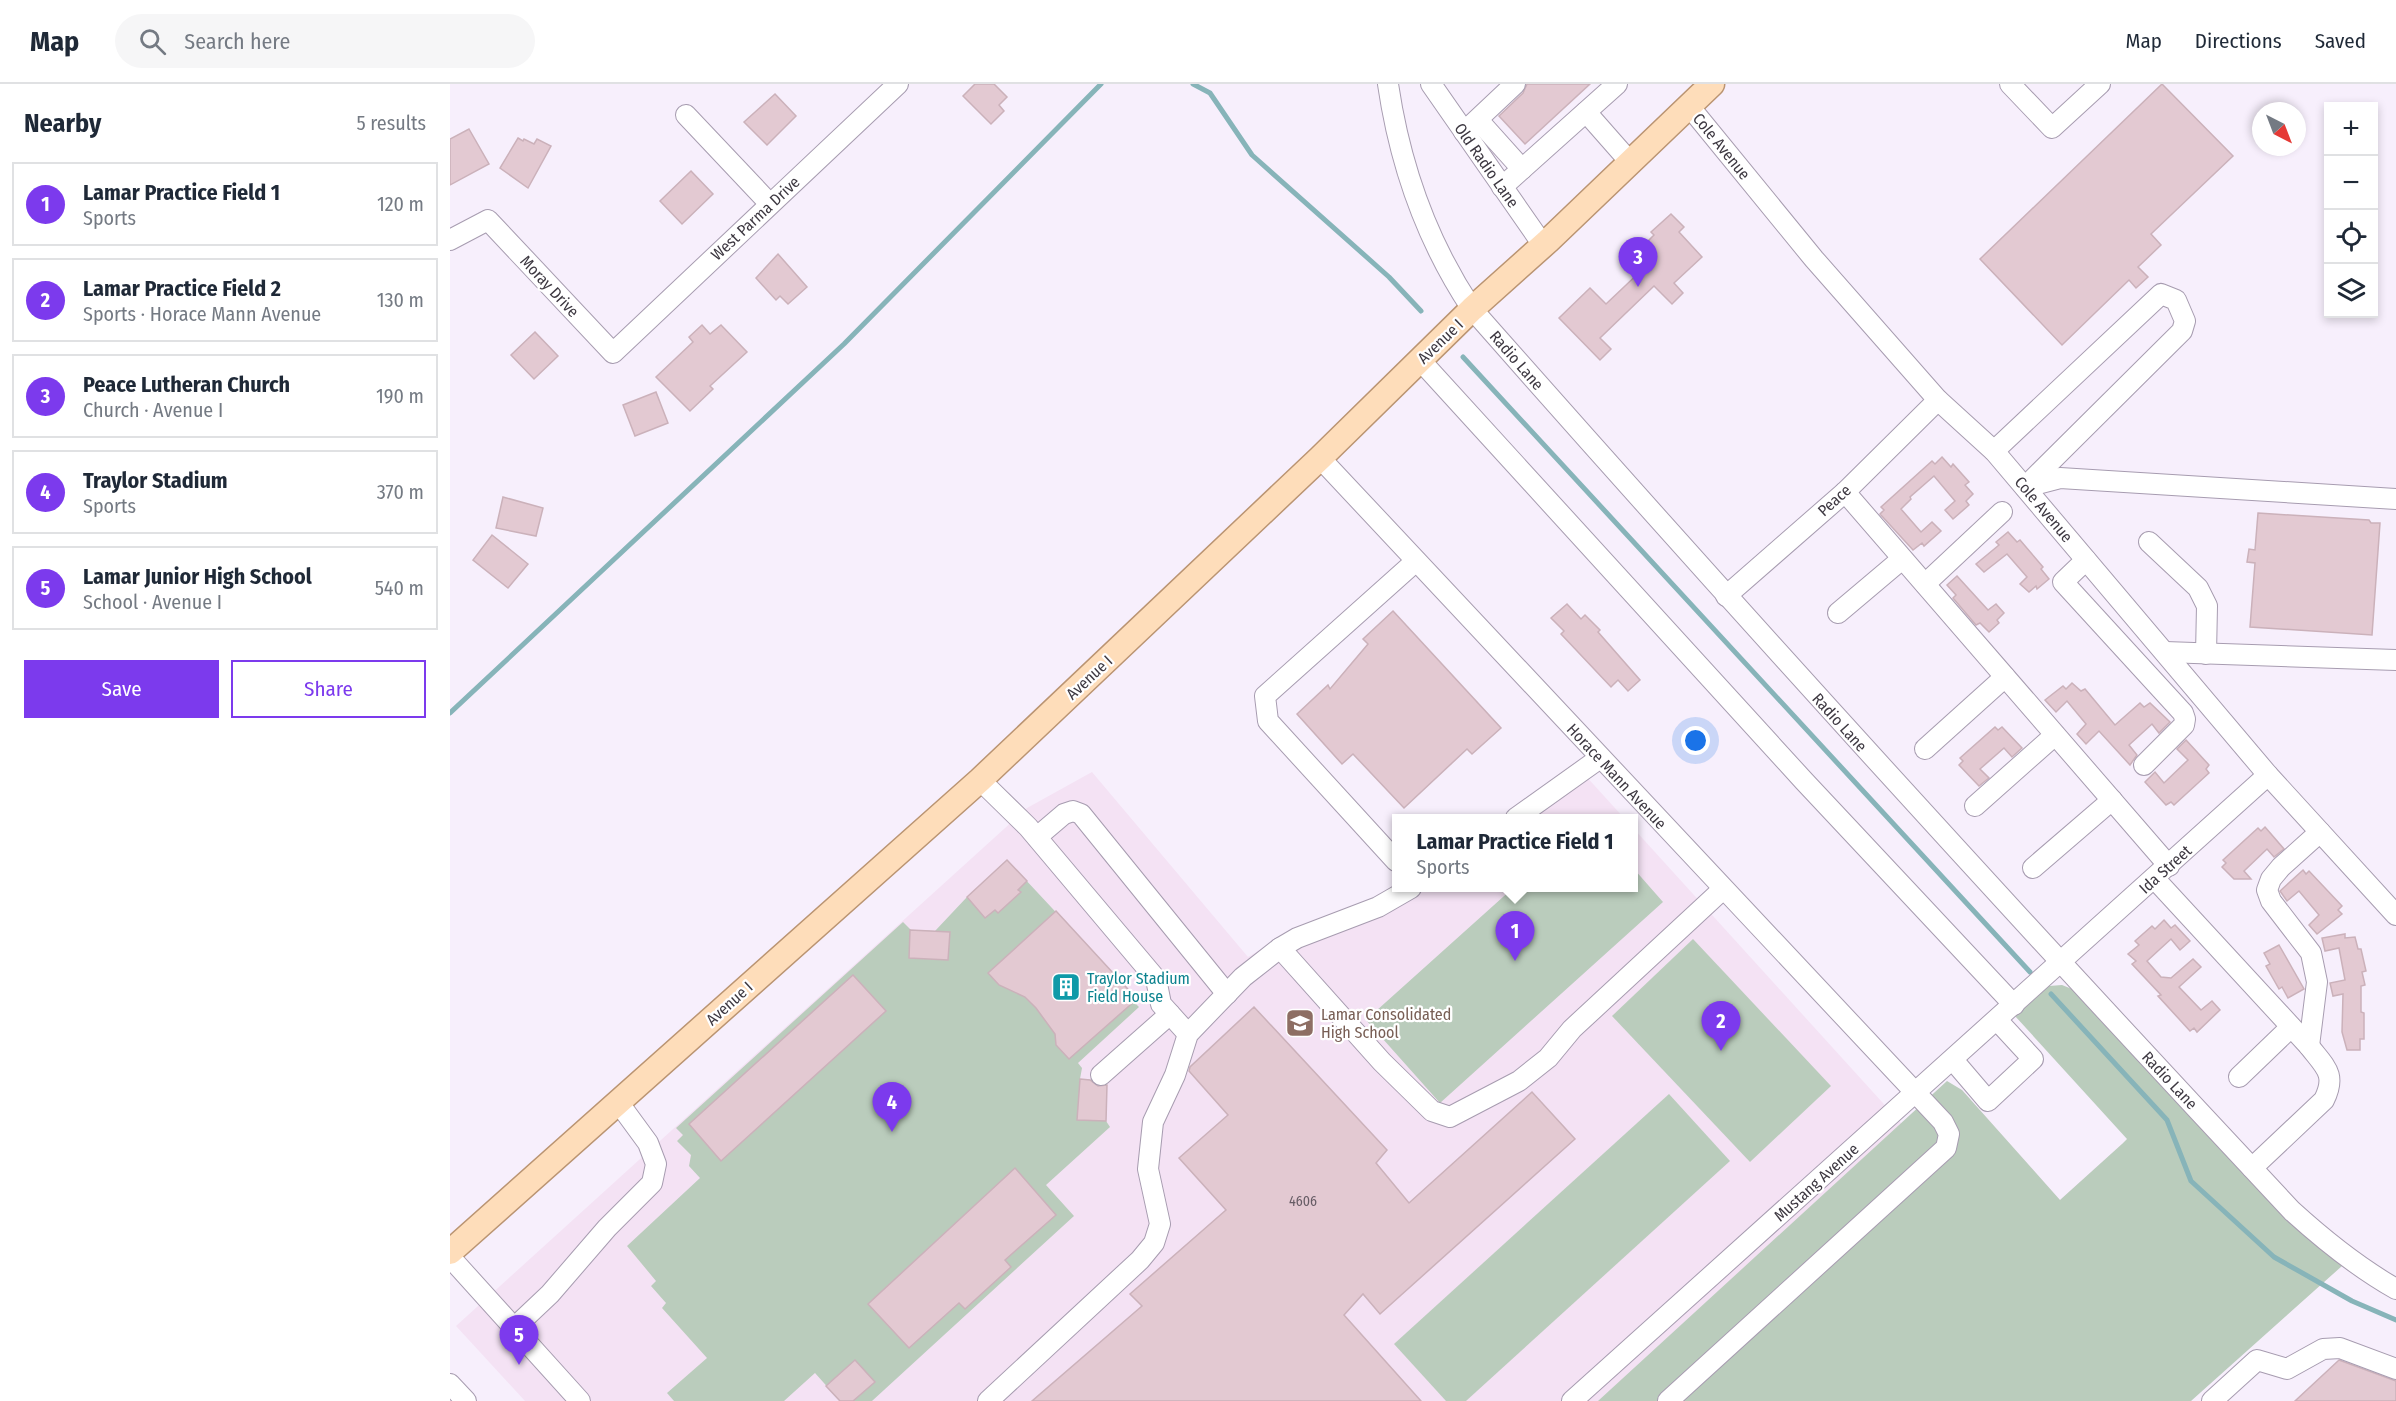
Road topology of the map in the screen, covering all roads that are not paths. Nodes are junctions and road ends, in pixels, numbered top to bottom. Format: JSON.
{"nodes":[{"id":1,"x":898,"y":84,"type":"edge"},
{"id":2,"x":1388,"y":84,"type":"edge"},
{"id":3,"x":1431,"y":84,"type":"edge"},
{"id":4,"x":1515,"y":84,"type":"edge"},
{"id":5,"x":1617,"y":84,"type":"edge"},
{"id":6,"x":2010,"y":84,"type":"edge"},
{"id":7,"x":2091,"y":87,"type":"edge"},
{"id":8,"x":1701,"y":91,"type":"edge"},
{"id":9,"x":1586,"y":112,"type":"junction"},
{"id":10,"x":686,"y":114,"type":"dead end"},
{"id":11,"x":1471,"y":126,"type":"junction"},
{"id":12,"x":1630,"y":162,"type":"junction"},
{"id":13,"x":1522,"y":169,"type":"junction"},
{"id":14,"x":1502,"y":187,"type":"junction"},
{"id":15,"x":770,"y":204,"type":"junction"},
{"id":16,"x":450,"y":240,"type":"edge"},
{"id":17,"x":1543,"y":245,"type":"junction"},
{"id":18,"x":1472,"y":309,"type":"junction"},
{"id":19,"x":613,"y":352,"type":"joint"},
{"id":20,"x":1420,"y":360,"type":"junction"},
{"id":21,"x":1938,"y":400,"type":"junction"},
{"id":22,"x":1994,"y":451,"type":"junction"},
{"id":23,"x":1320,"y":458,"type":"junction"},
{"id":24,"x":2025,"y":487,"type":"junction"},
{"id":25,"x":1845,"y":492,"type":"junction"},
{"id":26,"x":2396,"y":499,"type":"edge"},
{"id":27,"x":2002,"y":512,"type":"dead end"},
{"id":28,"x":2149,"y":542,"type":"dead end"},
{"id":29,"x":1902,"y":559,"type":"junction"},
{"id":30,"x":2086,"y":560,"type":"junction"},
{"id":31,"x":1416,"y":561,"type":"junction"},
{"id":32,"x":1925,"y":584,"type":"junction"},
{"id":33,"x":1726,"y":596,"type":"junction"},
{"id":34,"x":1838,"y":613,"type":"dead end"},
{"id":35,"x":2164,"y":652,"type":"junction"},
{"id":36,"x":2206,"y":654,"type":"junction"},
{"id":37,"x":2396,"y":660,"type":"edge"},
{"id":38,"x":2005,"y":677,"type":"junction"},
{"id":39,"x":2055,"y":735,"type":"junction"},
{"id":40,"x":1925,"y":750,"type":"dead end"},
{"id":41,"x":1600,"y":758,"type":"junction"},
{"id":42,"x":2144,"y":765,"type":"dead end"},
{"id":43,"x":2268,"y":775,"type":"junction"},
{"id":44,"x":980,"y":780,"type":"junction"},
{"id":45,"x":2112,"y":800,"type":"junction"},
{"id":46,"x":1975,"y":806,"type":"dead end"},
{"id":47,"x":1523,"y":814,"type":"edge"},
{"id":48,"x":1032,"y":832,"type":"junction"},
{"id":49,"x":2320,"y":832,"type":"junction"},
{"id":50,"x":1392,"y":857,"type":"edge"},
{"id":51,"x":2033,"y":868,"type":"dead end"},
{"id":52,"x":2161,"y":872,"type":"junction"},
{"id":53,"x":1722,"y":890,"type":"junction"},
{"id":54,"x":1404,"y":892,"type":"edge"},
{"id":55,"x":2396,"y":915,"type":"edge"},
{"id":56,"x":1280,"y":948,"type":"junction"},
{"id":57,"x":2061,"y":963,"type":"junction"},
{"id":58,"x":1227,"y":994,"type":"junction"},
{"id":59,"x":2014,"y":1005,"type":"junction"},
{"id":60,"x":1170,"y":1014,"type":"junction"},
{"id":61,"x":1997,"y":1020,"type":"junction"},
{"id":62,"x":2291,"y":1027,"type":"junction"},
{"id":63,"x":1188,"y":1034,"type":"junction"},
{"id":64,"x":2309,"y":1046,"type":"junction"},
{"id":65,"x":1953,"y":1060,"type":"junction"},
{"id":66,"x":1101,"y":1075,"type":"dead end"},
{"id":67,"x":2239,"y":1077,"type":"dead end"},
{"id":68,"x":1915,"y":1094,"type":"junction"},
{"id":69,"x":618,"y":1102,"type":"junction"},
{"id":70,"x":2252,"y":1168,"type":"junction"},
{"id":71,"x":450,"y":1252,"type":"edge"},
{"id":72,"x":450,"y":1257,"type":"edge"},
{"id":73,"x":2396,"y":1288,"type":"edge"},
{"id":74,"x":514,"y":1328,"type":"junction"},
{"id":75,"x":2396,"y":1370,"type":"edge"},
{"id":76,"x":450,"y":1384,"type":"edge"},
{"id":77,"x":466,"y":1401,"type":"edge"},
{"id":78,"x":580,"y":1401,"type":"edge"},
{"id":79,"x":988,"y":1401,"type":"edge"},
{"id":80,"x":1572,"y":1401,"type":"edge"},
{"id":81,"x":1668,"y":1401,"type":"edge"},
{"id":82,"x":2212,"y":1401,"type":"edge"}],
"edges":[{"from":1,"to":15,"type":"street","name":"West Parma Drive"},
{"from":2,"to":18,"type":"street","name":"Radio Lane"},
{"from":3,"to":11,"type":"street","name":"Old Radio Lane"},
{"from":4,"to":11,"type":"street"},
{"from":5,"to":9,"type":"street"},
{"from":6,"to":7,"type":"street"},
{"from":8,"to":12,"type":"main road","name":"Avenue I"},
{"from":8,"to":21,"type":"street","name":"Cole Avenue"},
{"from":9,"to":12,"type":"street"},
{"from":9,"to":13,"type":"street"},
{"from":10,"to":15,"type":"street"},
{"from":11,"to":13,"type":"street"},
{"from":11,"to":14,"type":"street","name":"Old Radio Lane"},
{"from":12,"to":17,"type":"main road","name":"Avenue I"},
{"from":13,"to":14,"type":"street"},
{"from":14,"to":17,"type":"street","name":"Old Radio Lane"},
{"from":15,"to":19,"type":"street","name":"West Parma Drive"},
{"from":16,"to":19,"type":"street","name":"Moray Drive"},
{"from":17,"to":18,"type":"main road","name":"Avenue I"},
{"from":18,"to":20,"type":"main road","name":"Avenue I"},
{"from":18,"to":33,"type":"street","name":"Radio Lane"},
{"from":20,"to":23,"type":"main road","name":"Avenue I"},
{"from":20,"to":59,"type":"street"},
{"from":21,"to":22,"type":"street","name":"Cole Avenue"},
{"from":21,"to":25,"type":"street","name":"Peace"},
{"from":22,"to":24,"type":"street","name":"Cole Avenue"},
{"from":22,"to":24,"type":"street"},
{"from":23,"to":31,"type":"street","name":"Horace Mann Avenue"},
{"from":23,"to":44,"type":"main road","name":"Avenue I"},
{"from":24,"to":26,"type":"street"},
{"from":24,"to":30,"type":"street","name":"Cole Avenue"},
{"from":25,"to":29,"type":"street"},
{"from":25,"to":33,"type":"street","name":"Peace"},
{"from":27,"to":32,"type":"street"},
{"from":28,"to":36,"type":"street"},
{"from":29,"to":32,"type":"street"},
{"from":29,"to":34,"type":"street"},
{"from":30,"to":35,"type":"street","name":"Cole Avenue"},
{"from":30,"to":42,"type":"street"},
{"from":31,"to":41,"type":"street","name":"Horace Mann Avenue"},
{"from":31,"to":50,"type":"street"},
{"from":32,"to":38,"type":"street"},
{"from":33,"to":57,"type":"street","name":"Radio Lane"},
{"from":35,"to":36,"type":"street"},
{"from":35,"to":43,"type":"street","name":"Cole Avenue"},
{"from":36,"to":37,"type":"street"},
{"from":38,"to":39,"type":"street"},
{"from":38,"to":40,"type":"street"},
{"from":39,"to":45,"type":"street"},
{"from":39,"to":46,"type":"street"},
{"from":41,"to":47,"type":"street"},
{"from":41,"to":53,"type":"street","name":"Horace Mann Avenue"},
{"from":43,"to":49,"type":"street","name":"Cole Avenue"},
{"from":43,"to":52,"type":"street","name":"Ida Street"},
{"from":44,"to":48,"type":"street"},
{"from":44,"to":69,"type":"main road","name":"Avenue I"},
{"from":45,"to":51,"type":"street"},
{"from":45,"to":52,"type":"street"},
{"from":48,"to":58,"type":"street"},
{"from":48,"to":60,"type":"street"},
{"from":49,"to":55,"type":"street","name":"Cole Avenue"},
{"from":49,"to":64,"type":"street"},
{"from":52,"to":57,"type":"street","name":"Ida Street"},
{"from":52,"to":62,"type":"street"},
{"from":53,"to":56,"type":"street"},
{"from":53,"to":68,"type":"street","name":"Horace Mann Avenue"},
{"from":54,"to":56,"type":"street"},
{"from":56,"to":58,"type":"street"},
{"from":57,"to":59,"type":"street","name":"Mustang Avenue"},
{"from":57,"to":70,"type":"street","name":"Radio Lane"},
{"from":58,"to":63,"type":"street"},
{"from":59,"to":61,"type":"street","name":"Mustang Avenue"},
{"from":60,"to":63,"type":"street"},
{"from":60,"to":66,"type":"street"},
{"from":61,"to":65,"type":"street","name":"Mustang Avenue"},
{"from":61,"to":65,"type":"street"},
{"from":62,"to":64,"type":"street"},
{"from":62,"to":67,"type":"street"},
{"from":63,"to":79,"type":"street"},
{"from":64,"to":70,"type":"street"},
{"from":65,"to":68,"type":"street","name":"Mustang Avenue"},
{"from":68,"to":80,"type":"street","name":"Mustang Avenue"},
{"from":68,"to":81,"type":"street","name":"Horace Mann Avenue"},
{"from":69,"to":71,"type":"main road","name":"Avenue I"},
{"from":69,"to":74,"type":"street"},
{"from":70,"to":73,"type":"street","name":"Radio Lane"},
{"from":72,"to":74,"type":"street"},
{"from":74,"to":78,"type":"street"},
{"from":75,"to":82,"type":"street"},
{"from":76,"to":77,"type":"street"}]}
